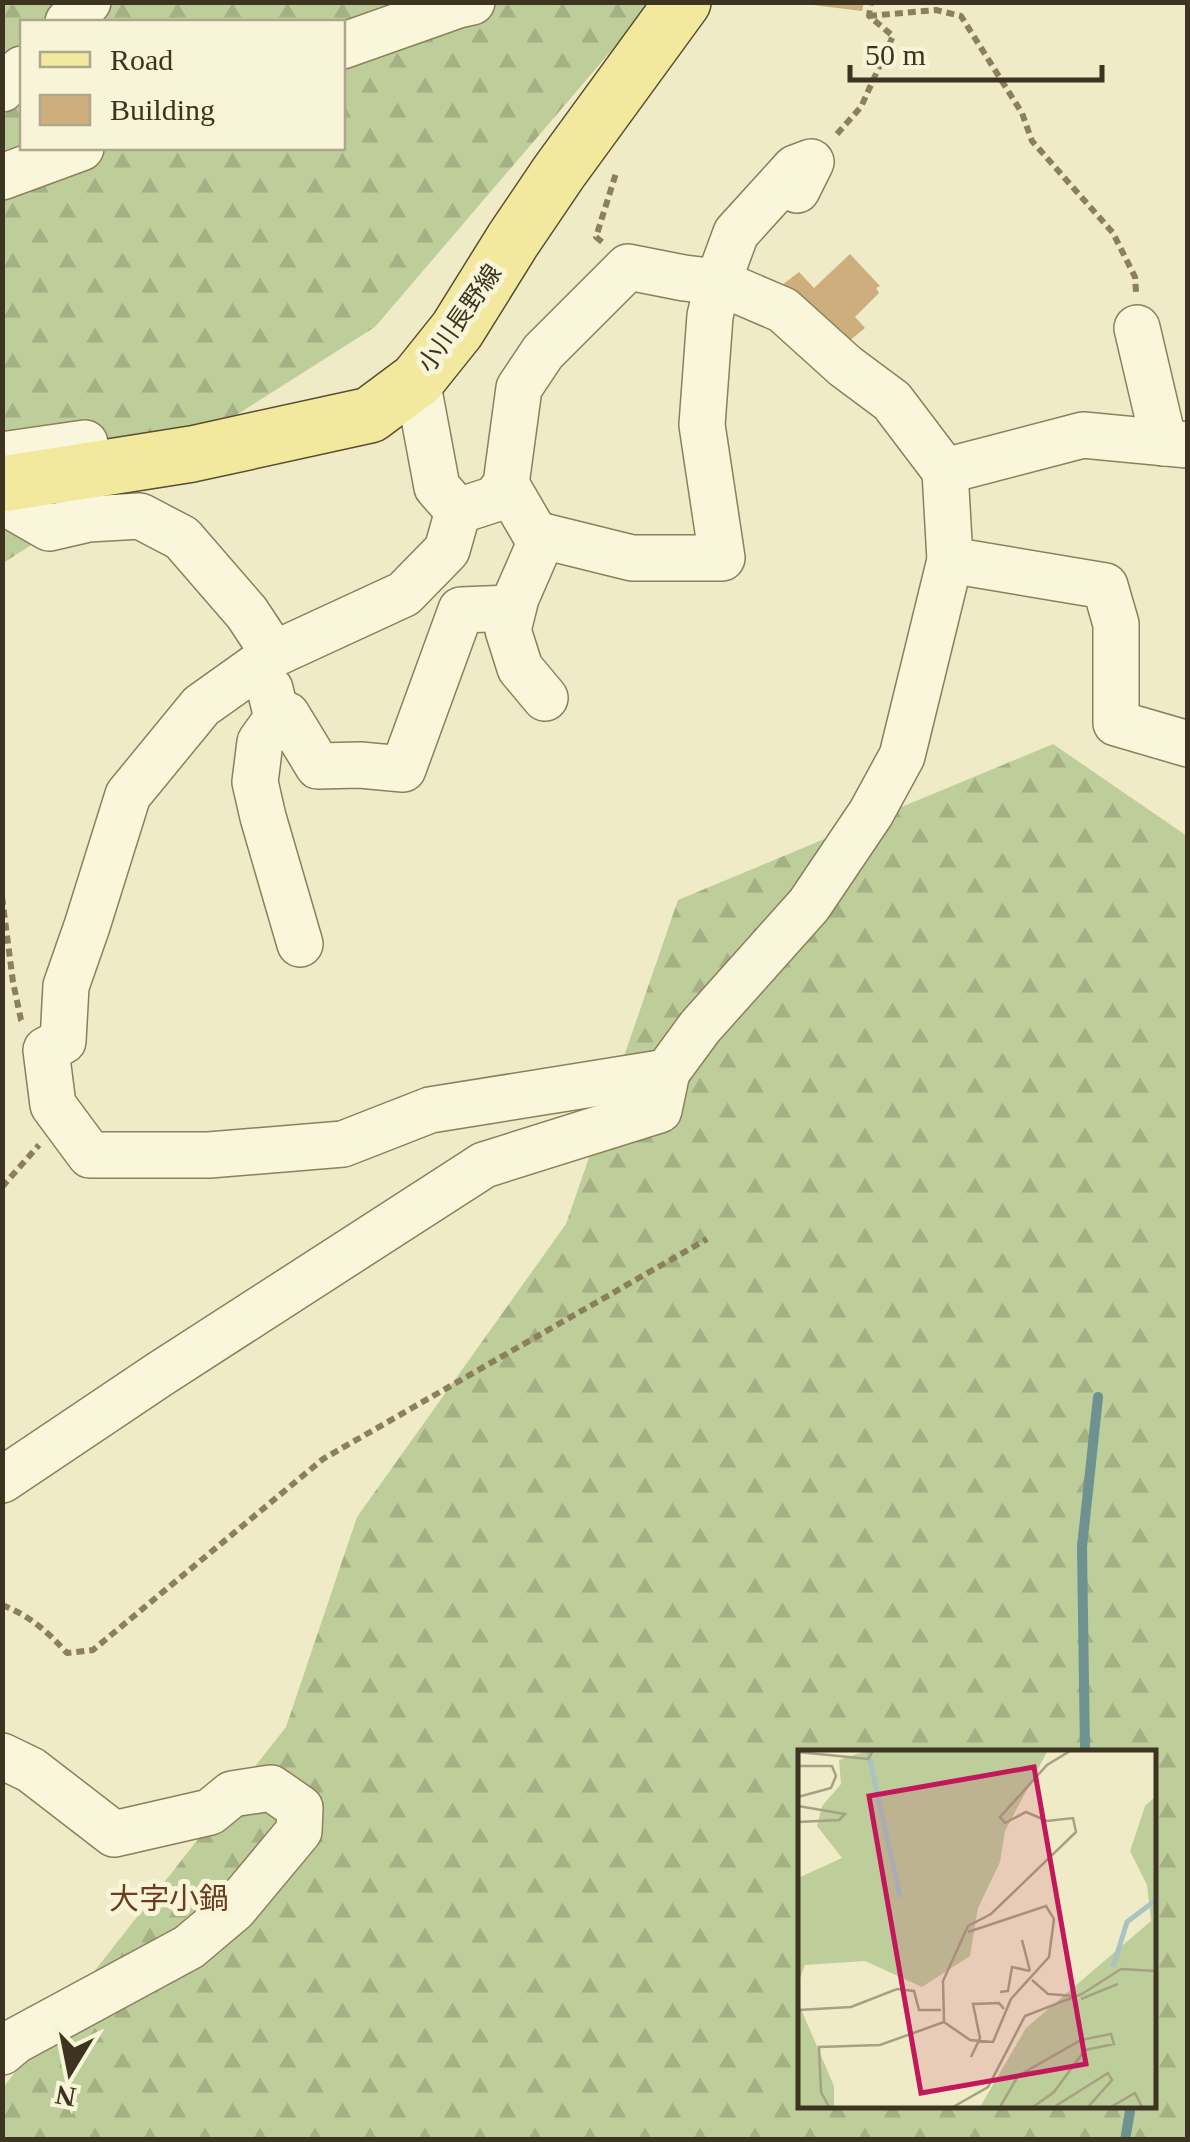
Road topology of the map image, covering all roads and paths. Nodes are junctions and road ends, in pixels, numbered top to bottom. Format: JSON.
{"nodes":[{"id":1,"x":88,"y":2,"type":"edge"},
{"id":2,"x":472,"y":2,"type":"edge"},
{"id":3,"x":683,"y":2,"type":"edge"},
{"id":4,"x":871,"y":2,"type":"edge"},
{"id":5,"x":869,"y":16,"type":"junction"},
{"id":6,"x":70,"y":20,"type":"edge"},
{"id":7,"x":345,"y":45,"type":"edge"},
{"id":8,"x":20,"y":71,"type":"edge"},
{"id":9,"x":2,"y":89,"type":"edge"},
{"id":10,"x":76,"y":150,"type":"edge"},
{"id":11,"x":618,"y":166,"type":"dead end"},
{"id":12,"x":804,"y":176,"type":"joint"},
{"id":13,"x":2,"y":177,"type":"edge"},
{"id":14,"x":628,"y":268,"type":"junction"},
{"id":15,"x":718,"y":282,"type":"junction"},
{"id":16,"x":1137,"y":328,"type":"joint"},
{"id":17,"x":416,"y":380,"type":"junction"},
{"id":18,"x":1176,"y":444,"type":"edge"},
{"id":19,"x":2,"y":455,"type":"edge"},
{"id":20,"x":87,"y":469,"type":"junction"},
{"id":21,"x":945,"y":471,"type":"junction"},
{"id":22,"x":2,"y":484,"type":"edge"},
{"id":23,"x":506,"y":484,"type":"junction"},
{"id":24,"x":2,"y":496,"type":"edge"},
{"id":25,"x":452,"y":531,"type":"junction"},
{"id":26,"x":543,"y":536,"type":"junction"},
{"id":27,"x":950,"y":560,"type":"junction"},
{"id":28,"x":513,"y":608,"type":"junction"},
{"id":29,"x":461,"y":610,"type":"junction"},
{"id":30,"x":269,"y":658,"type":"junction"},
{"id":31,"x":545,"y":698,"type":"dead end"},
{"id":32,"x":277,"y":718,"type":"junction"},
{"id":33,"x":1188,"y":744,"type":"edge"},
{"id":34,"x":2,"y":898,"type":"edge"},
{"id":35,"x":300,"y":944,"type":"dead end"},
{"id":36,"x":46,"y":1050,"type":"junction"},
{"id":37,"x":667,"y":1072,"type":"junction"},
{"id":38,"x":707,"y":1240,"type":"dead end"},
{"id":39,"x":2,"y":1480,"type":"edge"},
{"id":40,"x":2,"y":1605,"type":"edge"},
{"id":41,"x":2,"y":1756,"type":"edge"},
{"id":42,"x":2,"y":2052,"type":"edge"}],
"edges":[{"from":1,"to":6,"type":"street"},
{"from":2,"to":7,"type":"street"},
{"from":3,"to":17,"type":"main road","name":"小川長野線"},
{"from":4,"to":5,"type":"path"},
{"from":5,"to":12,"type":"path"},
{"from":5,"to":16,"type":"path"},
{"from":8,"to":9,"type":"street"},
{"from":10,"to":13,"type":"street"},
{"from":11,"to":14,"type":"path"},
{"from":12,"to":15,"type":"street"},
{"from":14,"to":15,"type":"street"},
{"from":14,"to":23,"type":"street"},
{"from":15,"to":21,"type":"street"},
{"from":15,"to":26,"type":"street"},
{"from":16,"to":18,"type":"street"},
{"from":17,"to":20,"type":"main road","name":"小川長野線"},
{"from":17,"to":25,"type":"street"},
{"from":18,"to":21,"type":"street"},
{"from":19,"to":20,"type":"street"},
{"from":20,"to":22,"type":"main road","name":"小川長野線"},
{"from":21,"to":27,"type":"street"},
{"from":23,"to":25,"type":"street"},
{"from":23,"to":26,"type":"street"},
{"from":24,"to":30,"type":"street"},
{"from":25,"to":29,"type":"street"},
{"from":25,"to":30,"type":"street"},
{"from":26,"to":28,"type":"street"},
{"from":27,"to":33,"type":"street"},
{"from":27,"to":37,"type":"street"},
{"from":28,"to":29,"type":"street"},
{"from":28,"to":31,"type":"street"},
{"from":29,"to":32,"type":"street"},
{"from":30,"to":32,"type":"street"},
{"from":30,"to":36,"type":"street"},
{"from":32,"to":35,"type":"street"},
{"from":34,"to":36,"type":"path"},
{"from":36,"to":37,"type":"street"},
{"from":37,"to":39,"type":"street"},
{"from":38,"to":40,"type":"path"},
{"from":41,"to":42,"type":"street"}]}
